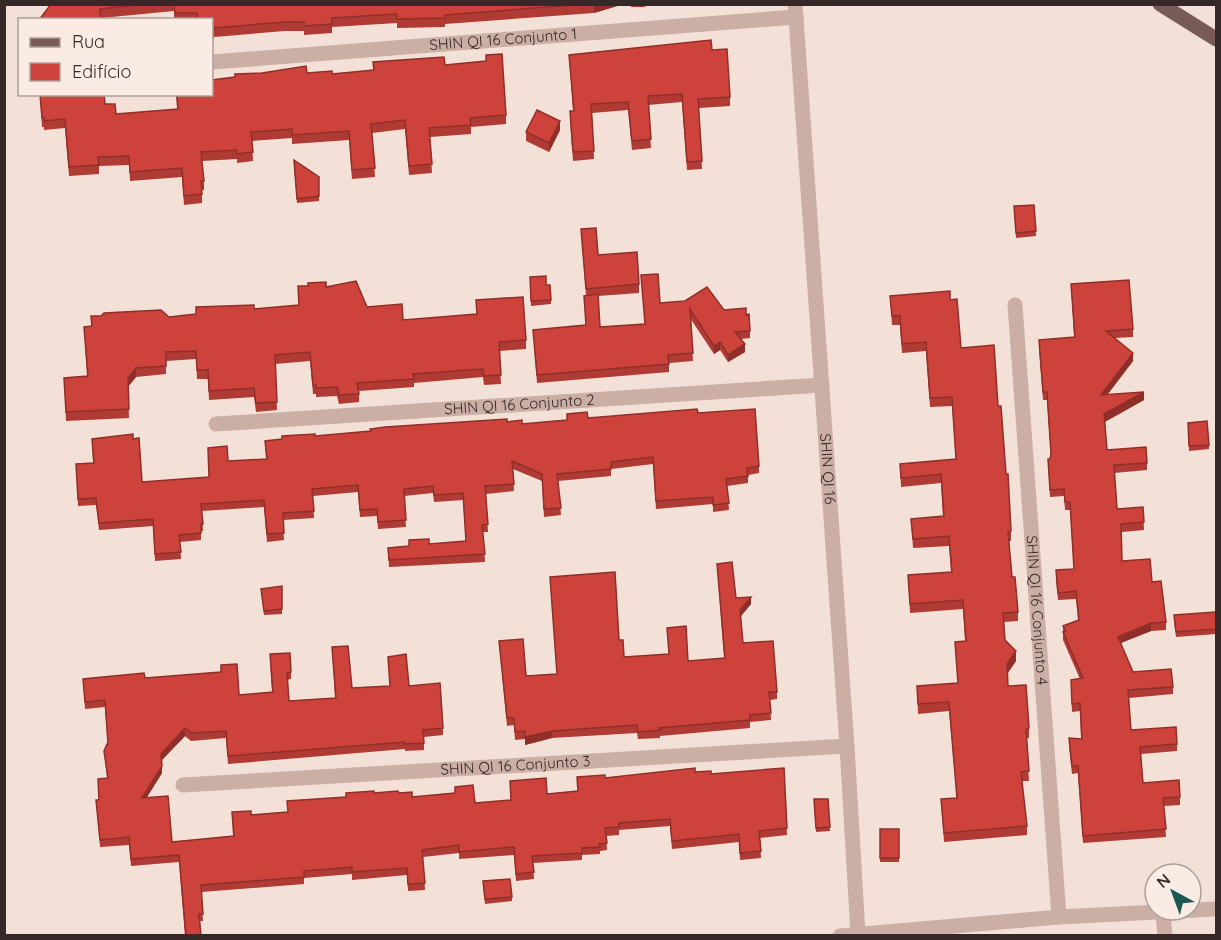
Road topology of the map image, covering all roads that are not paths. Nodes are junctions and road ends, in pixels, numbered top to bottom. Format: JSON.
{"nodes":[{"id":1,"x":1160,"y":4,"type":"edge"},
{"id":2,"x":796,"y":11,"type":"edge"},
{"id":3,"x":1216,"y":39,"type":"edge"},
{"id":4,"x":213,"y":62,"type":"edge"},
{"id":5,"x":1015,"y":305,"type":"dead end"},
{"id":6,"x":822,"y":385,"type":"junction"},
{"id":7,"x":216,"y":424,"type":"dead end"},
{"id":8,"x":848,"y":746,"type":"junction"},
{"id":9,"x":183,"y":785,"type":"dead end"},
{"id":10,"x":1143,"y":914,"type":"edge"},
{"id":11,"x":1059,"y":917,"type":"junction"},
{"id":12,"x":858,"y":934,"type":"junction"},
{"id":13,"x":840,"y":936,"type":"edge"}],
"edges":[{"from":1,"to":3,"type":"main road"},
{"from":2,"to":4,"type":"street","name":"SHIN QI 16 Conjunto 1"},
{"from":2,"to":6,"type":"street","name":"SHIN QI 16"},
{"from":5,"to":11,"type":"street","name":"SHIN QI 16 Conjunto 4"},
{"from":6,"to":7,"type":"street","name":"SHIN QI 16 Conjunto 2"},
{"from":6,"to":8,"type":"street","name":"SHIN QI 16"},
{"from":8,"to":9,"type":"street","name":"SHIN QI 16 Conjunto 3"},
{"from":8,"to":12,"type":"street","name":"SHIN QI 16"},
{"from":10,"to":11,"type":"street"},
{"from":11,"to":12,"type":"street"},
{"from":12,"to":13,"type":"street"}]}
